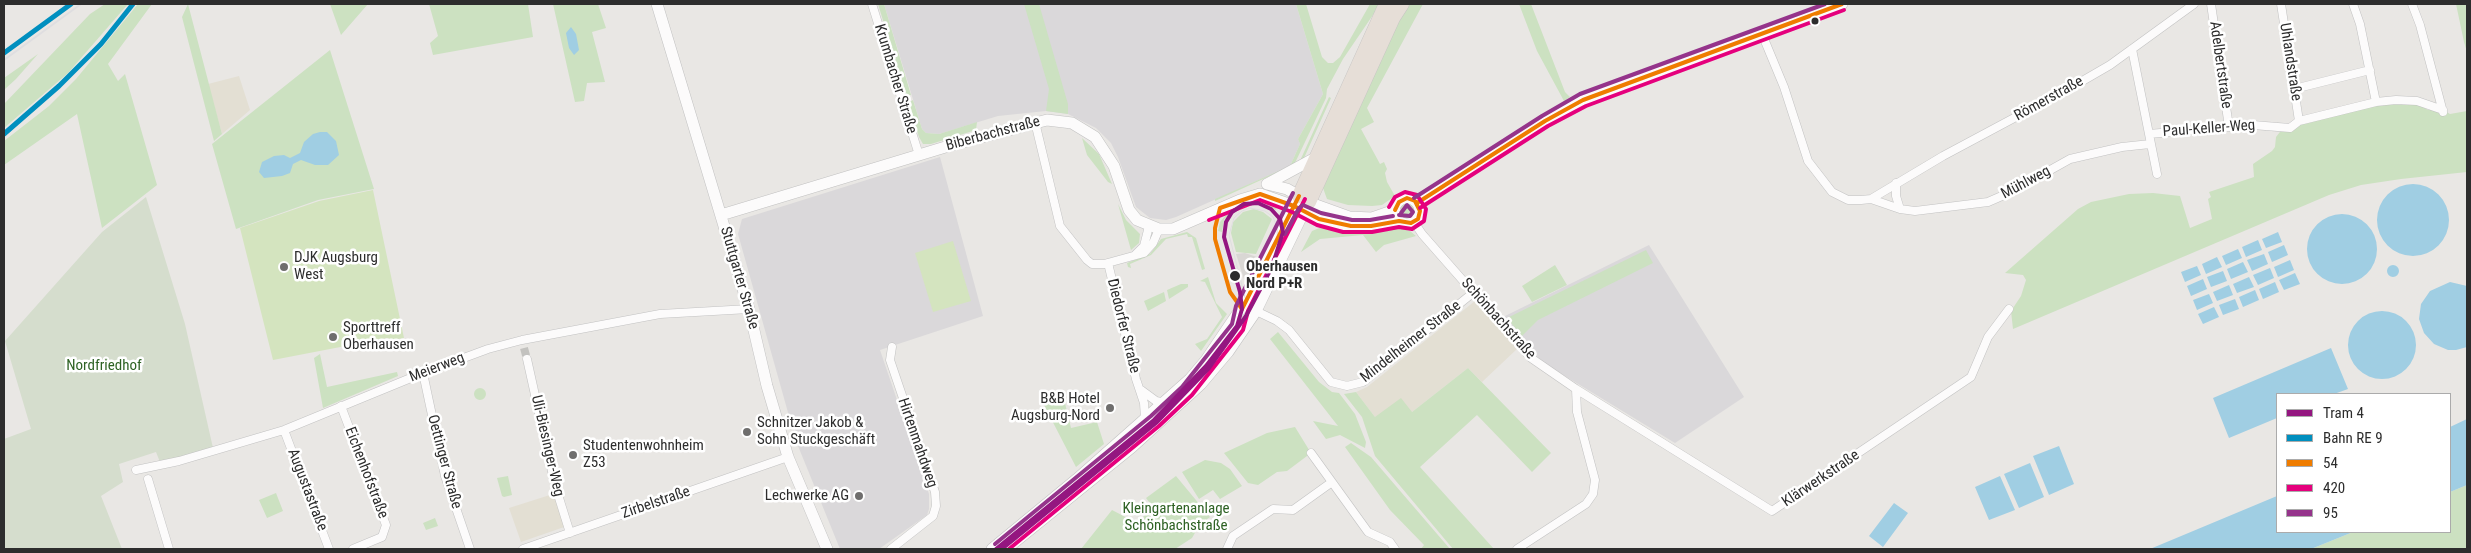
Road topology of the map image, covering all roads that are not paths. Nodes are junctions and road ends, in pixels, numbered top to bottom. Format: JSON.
{"nodes":[{"id":1,"x":657,"y":4,"type":"edge"},
{"id":2,"x":872,"y":4,"type":"edge"},
{"id":3,"x":1386,"y":4,"type":"edge"},
{"id":4,"x":1402,"y":4,"type":"edge"},
{"id":5,"x":1842,"y":4,"type":"edge"},
{"id":6,"x":2194,"y":4,"type":"edge"},
{"id":7,"x":2211,"y":4,"type":"edge"},
{"id":8,"x":2280,"y":4,"type":"edge"},
{"id":9,"x":2353,"y":4,"type":"edge"},
{"id":10,"x":2412,"y":4,"type":"edge"},
{"id":11,"x":1762,"y":34,"type":"junction"},
{"id":12,"x":2132,"y":49,"type":"junction"},
{"id":13,"x":2370,"y":70,"type":"junction"},
{"id":14,"x":2294,"y":89,"type":"junction"},
{"id":15,"x":2376,"y":102,"type":"junction"},
{"id":16,"x":2299,"y":120,"type":"junction"},
{"id":17,"x":1035,"y":122,"type":"junction"},
{"id":18,"x":2229,"y":127,"type":"junction"},
{"id":19,"x":2148,"y":134,"type":"junction"},
{"id":20,"x":2150,"y":144,"type":"junction"},
{"id":21,"x":919,"y":155,"type":"junction"},
{"id":22,"x":1315,"y":158,"type":"junction"},
{"id":23,"x":2157,"y":174,"type":"dead end"},
{"id":24,"x":1896,"y":183,"type":"junction"},
{"id":25,"x":1267,"y":184,"type":"junction"},
{"id":26,"x":1871,"y":199,"type":"junction"},
{"id":27,"x":1240,"y":200,"type":"junction"},
{"id":28,"x":1417,"y":203,"type":"junction"},
{"id":29,"x":1302,"y":204,"type":"junction"},
{"id":30,"x":1900,"y":209,"type":"junction"},
{"id":31,"x":722,"y":215,"type":"junction"},
{"id":32,"x":1397,"y":216,"type":"junction"},
{"id":33,"x":1414,"y":222,"type":"junction"},
{"id":34,"x":1154,"y":228,"type":"junction"},
{"id":35,"x":1108,"y":264,"type":"junction"},
{"id":36,"x":1474,"y":292,"type":"junction"},
{"id":37,"x":749,"y":309,"type":"junction"},
{"id":38,"x":2009,"y":309,"type":"dead end"},
{"id":39,"x":1256,"y":312,"type":"junction"},
{"id":40,"x":892,"y":346,"type":"dead end"},
{"id":41,"x":527,"y":359,"type":"tunnel mouth"},
{"id":42,"x":423,"y":373,"type":"junction"},
{"id":43,"x":1186,"y":382,"type":"junction"},
{"id":44,"x":1139,"y":389,"type":"junction"},
{"id":45,"x":1576,"y":389,"type":"junction"},
{"id":46,"x":1190,"y":395,"type":"junction"},
{"id":47,"x":1165,"y":403,"type":"junction"},
{"id":48,"x":341,"y":406,"type":"junction"},
{"id":49,"x":1145,"y":421,"type":"junction"},
{"id":50,"x":284,"y":430,"type":"junction"},
{"id":51,"x":1311,"y":453,"type":"dead end"},
{"id":52,"x":788,"y":457,"type":"junction"},
{"id":53,"x":136,"y":470,"type":"dead end"},
{"id":54,"x":148,"y":479,"type":"dead end"},
{"id":55,"x":1332,"y":482,"type":"junction"},
{"id":56,"x":570,"y":533,"type":"junction"},
{"id":57,"x":169,"y":549,"type":"edge"},
{"id":58,"x":329,"y":549,"type":"edge"},
{"id":59,"x":353,"y":549,"type":"edge"},
{"id":60,"x":470,"y":549,"type":"edge"},
{"id":61,"x":523,"y":549,"type":"edge"},
{"id":62,"x":827,"y":549,"type":"edge"},
{"id":63,"x":891,"y":549,"type":"edge"},
{"id":64,"x":992,"y":549,"type":"edge"},
{"id":65,"x":1006,"y":549,"type":"edge"},
{"id":66,"x":1227,"y":549,"type":"edge"},
{"id":67,"x":1395,"y":549,"type":"edge"},
{"id":68,"x":1517,"y":549,"type":"edge"}],
"edges":[{"from":1,"to":31,"type":"main road","name":"Stuttgarter Straße"},
{"from":2,"to":21,"type":"street","name":"Krumbacher Straße"},
{"from":3,"to":22,"type":"highway"},
{"from":4,"to":29,"type":"highway"},
{"from":5,"to":11,"type":"main road"},
{"from":6,"to":12,"type":"street","name":"Römerstraße"},
{"from":7,"to":18,"type":"street","name":"Adelbertstraße"},
{"from":8,"to":14,"type":"street","name":"Uhlandstraße"},
{"from":9,"to":13,"type":"street"},
{"from":10,"to":15,"type":"street","name":"Paul-Keller-Weg"},
{"from":11,"to":26,"type":"street"},
{"from":11,"to":28,"type":"main road"},
{"from":12,"to":19,"type":"street"},
{"from":12,"to":24,"type":"street","name":"Römerstraße"},
{"from":13,"to":14,"type":"street"},
{"from":13,"to":15,"type":"street"},
{"from":14,"to":16,"type":"street","name":"Uhlandstraße"},
{"from":15,"to":16,"type":"street","name":"Paul-Keller-Weg"},
{"from":16,"to":18,"type":"street","name":"Paul-Keller-Weg"},
{"from":17,"to":21,"type":"main road","name":"Biberbachstraße"},
{"from":17,"to":34,"type":"main road","name":"Biberbachstraße"},
{"from":17,"to":35,"type":"street","name":"Diedorfer Straße"},
{"from":18,"to":19,"type":"street","name":"Paul-Keller-Weg"},
{"from":19,"to":20,"type":"street"},
{"from":20,"to":23,"type":"street"},
{"from":20,"to":30,"type":"street","name":"Mühlweg"},
{"from":21,"to":31,"type":"main road","name":"Biberbachstraße"},
{"from":22,"to":25,"type":"main road"},
{"from":22,"to":29,"type":"highway"},
{"from":24,"to":26,"type":"street","name":"Römerstraße"},
{"from":24,"to":30,"type":"street"},
{"from":25,"to":27,"type":"main road"},
{"from":25,"to":29,"type":"main road"},
{"from":26,"to":30,"type":"street"},
{"from":27,"to":29,"type":"main road"},
{"from":27,"to":34,"type":"main road"},
{"from":28,"to":32,"type":"main road"},
{"from":28,"to":33,"type":"main road"},
{"from":29,"to":32,"type":"main road"},
{"from":29,"to":39,"type":"main road"},
{"from":29,"to":43,"type":"main road"},
{"from":31,"to":37,"type":"main road","name":"Stuttgarter Straße"},
{"from":32,"to":33,"type":"main road"},
{"from":33,"to":36,"type":"street","name":"Schönbachstraße"},
{"from":34,"to":35,"type":"street","name":"Diedorfer Straße"},
{"from":35,"to":44,"type":"street","name":"Diedorfer Straße"},
{"from":36,"to":39,"type":"street","name":"Mindelheimer Straße"},
{"from":36,"to":45,"type":"street","name":"Schönbachstraße"},
{"from":37,"to":42,"type":"street","name":"Meierweg"},
{"from":37,"to":52,"type":"main road","name":"Stuttgarter Straße"},
{"from":38,"to":45,"type":"street","name":"Klärwerkstraße"},
{"from":39,"to":46,"type":"main road"},
{"from":40,"to":63,"type":"street","name":"Hirtenmahdweg"},
{"from":41,"to":56,"type":"street","name":"Uli-Biesinger-Weg"},
{"from":42,"to":48,"type":"street","name":"Meierweg"},
{"from":42,"to":60,"type":"street","name":"Oettinger Straße"},
{"from":43,"to":46,"type":"street"},
{"from":43,"to":47,"type":"main road"},
{"from":44,"to":47,"type":"street","name":"Diedorfer Straße"},
{"from":44,"to":49,"type":"street","name":"Diedorfer Straße"},
{"from":45,"to":68,"type":"street"},
{"from":46,"to":65,"type":"main road"},
{"from":47,"to":49,"type":"main road"},
{"from":48,"to":50,"type":"street","name":"Meierweg"},
{"from":48,"to":59,"type":"street","name":"Eichenhofstraße"},
{"from":49,"to":64,"type":"main road"},
{"from":50,"to":53,"type":"street","name":"Meierweg"},
{"from":50,"to":58,"type":"street","name":"Augustastraße"},
{"from":51,"to":55,"type":"street"},
{"from":52,"to":56,"type":"street","name":"Zirbelstraße"},
{"from":52,"to":62,"type":"main road","name":"Stuttgarter Straße"},
{"from":54,"to":57,"type":"street"},
{"from":55,"to":66,"type":"street"},
{"from":55,"to":67,"type":"street"},
{"from":56,"to":61,"type":"street","name":"Zirbelstraße"}]}
